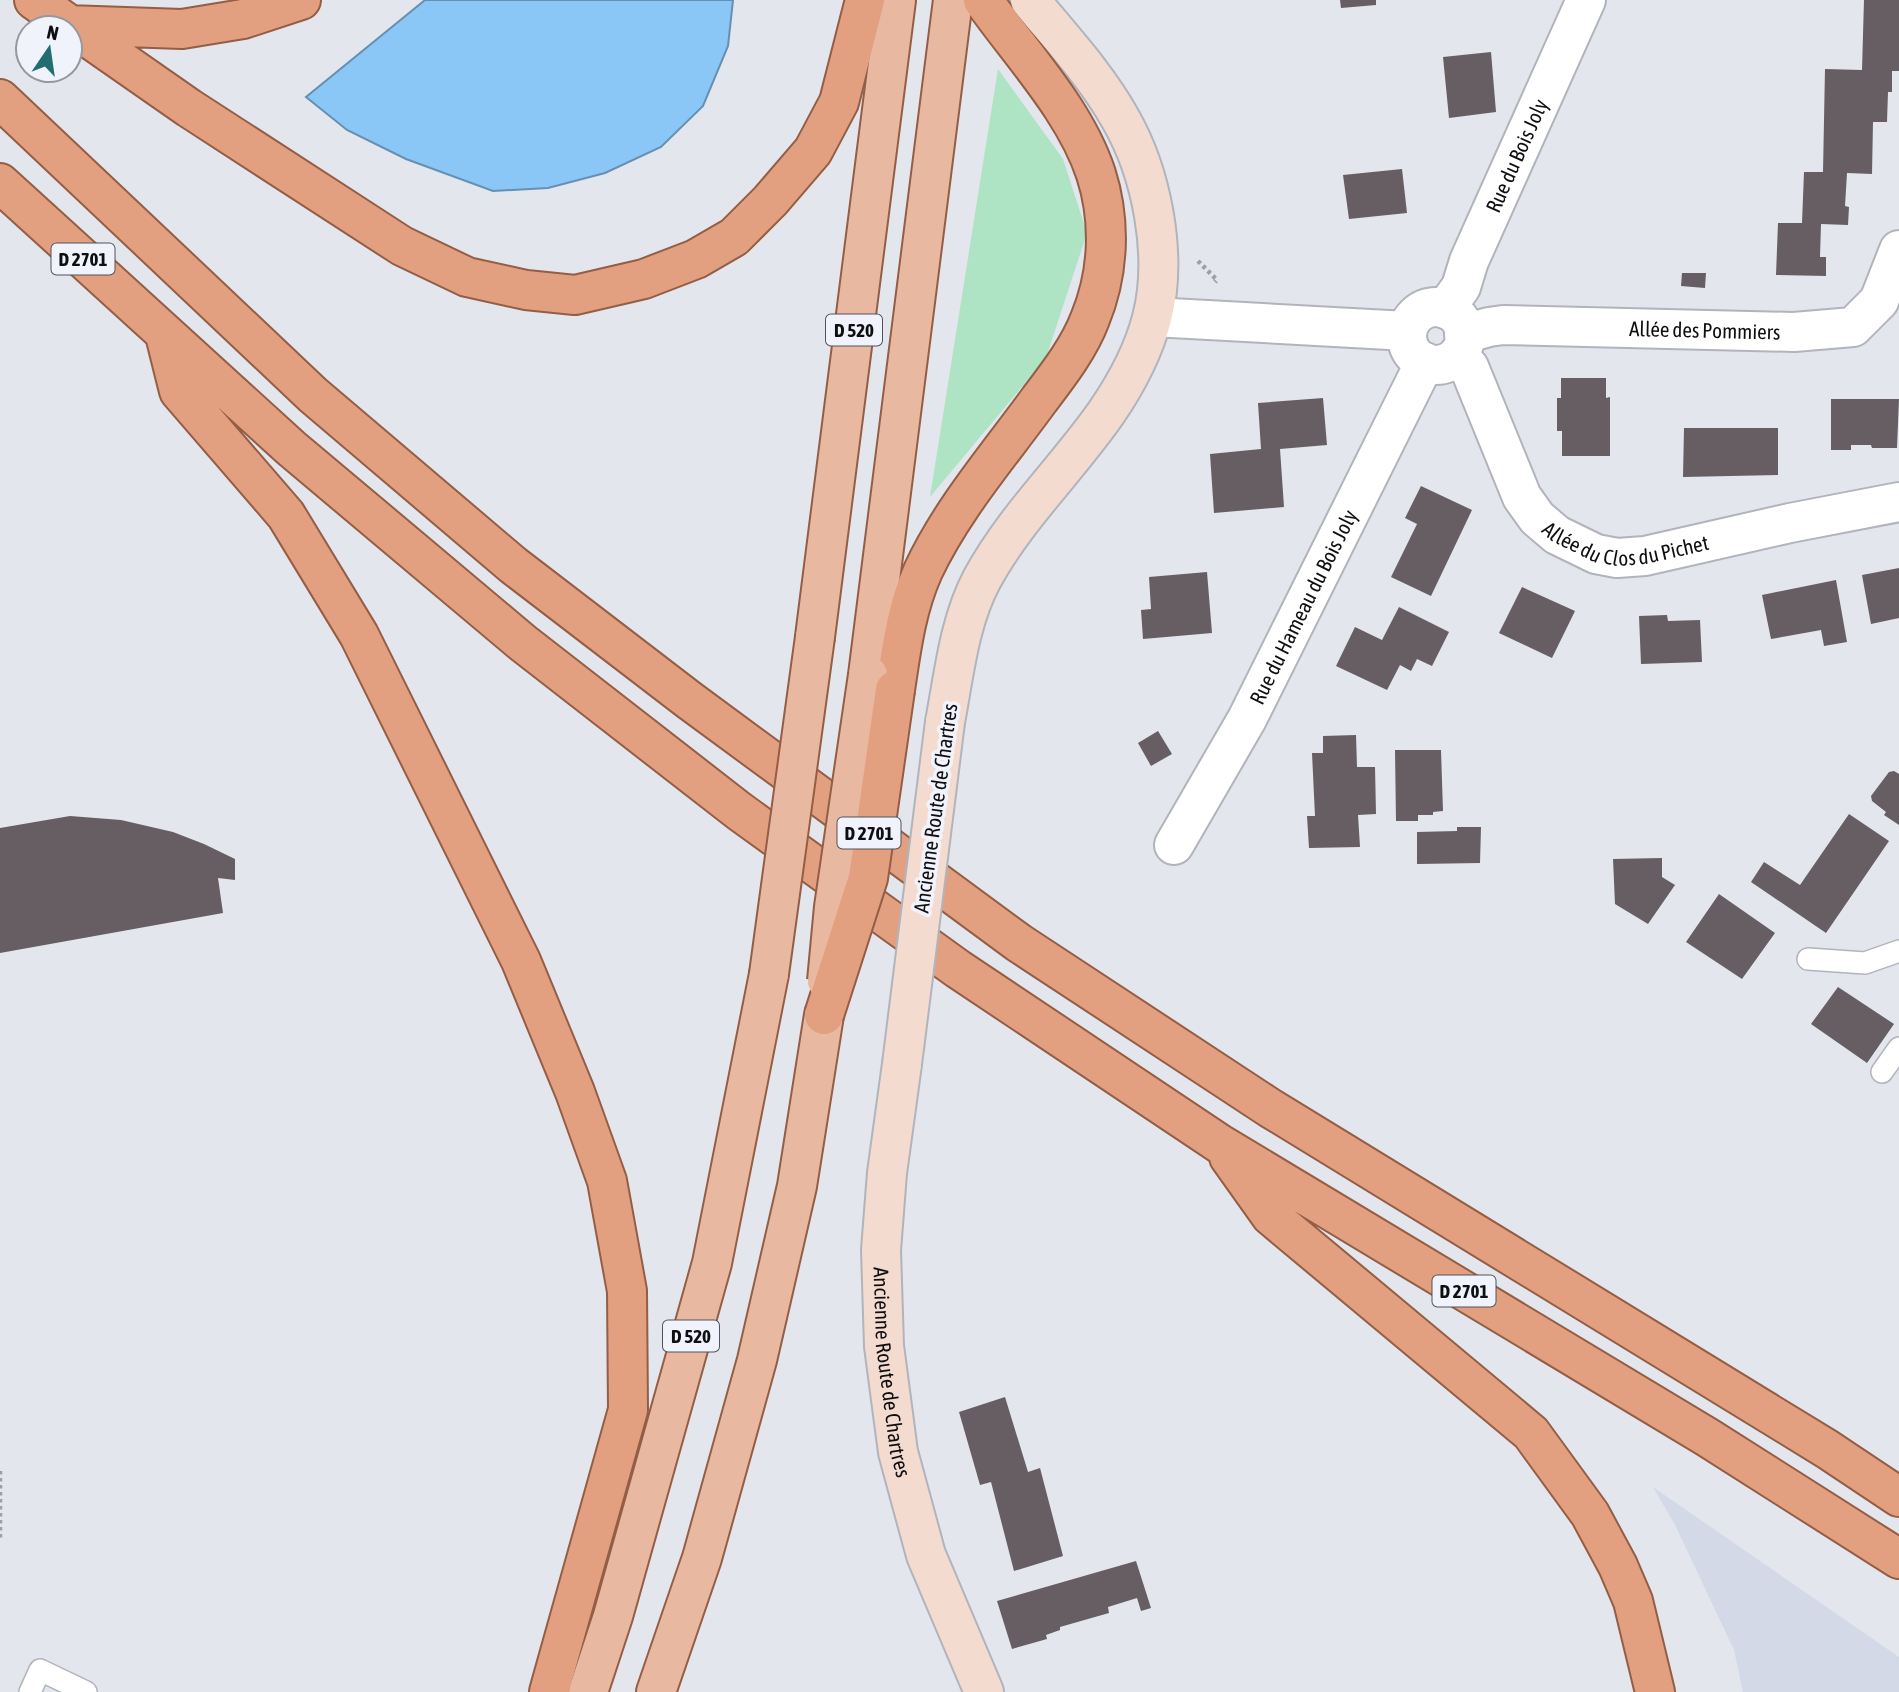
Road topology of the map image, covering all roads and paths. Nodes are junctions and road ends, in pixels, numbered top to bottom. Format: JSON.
{"nodes":[{"id":1,"x":34,"y":0,"type":"edge"},
{"id":2,"x":301,"y":0,"type":"edge"},
{"id":3,"x":953,"y":0,"type":"edge"},
{"id":4,"x":984,"y":0,"type":"edge"},
{"id":5,"x":1030,"y":0,"type":"edge"},
{"id":6,"x":1586,"y":0,"type":"edge"},
{"id":7,"x":885,"y":8,"type":"edge"},
{"id":8,"x":53,"y":14,"type":"edge"},
{"id":9,"x":84,"y":26,"type":"edge"},
{"id":10,"x":84,"y":36,"type":"edge"},
{"id":11,"x":0,"y":99,"type":"edge"},
{"id":12,"x":0,"y":183,"type":"edge"},
{"id":13,"x":1899,"y":250,"type":"edge"},
{"id":14,"x":1153,"y":317,"type":"junction"},
{"id":15,"x":165,"y":335,"type":"junction"},
{"id":16,"x":1440,"y":338,"type":"junction"},
{"id":17,"x":1899,"y":502,"type":"edge"},
{"id":18,"x":881,"y":682,"type":"junction"},
{"id":19,"x":1174,"y":845,"type":"dead end"},
{"id":20,"x":1899,"y":951,"type":"edge"},
{"id":21,"x":1808,"y":959,"type":"dead end"},
{"id":22,"x":824,"y":1015,"type":"joint"},
{"id":23,"x":1899,"y":1048,"type":"edge"},
{"id":24,"x":1882,"y":1072,"type":"dead end"},
{"id":25,"x":1220,"y":1144,"type":"junction"},
{"id":26,"x":0,"y":1471,"type":"edge"},
{"id":27,"x":1899,"y":1497,"type":"edge"},
{"id":28,"x":0,"y":1541,"type":"edge"},
{"id":29,"x":1899,"y":1559,"type":"edge"},
{"id":30,"x":30,"y":1692,"type":"edge"},
{"id":31,"x":86,"y":1692,"type":"edge"},
{"id":32,"x":549,"y":1692,"type":"edge"},
{"id":33,"x":588,"y":1692,"type":"edge"},
{"id":34,"x":656,"y":1692,"type":"edge"},
{"id":35,"x":984,"y":1692,"type":"edge"},
{"id":36,"x":1655,"y":1692,"type":"edge"}],
"edges":[{"from":1,"to":8,"type":"highway"},
{"from":2,"to":9,"type":"highway"},
{"from":3,"to":18,"type":"main road","number":"D 520"},
{"from":4,"to":18,"type":"highway"},
{"from":5,"to":14,"type":"main road","name":"Ancienne Route de Chartres"},
{"from":6,"to":16,"type":"street","name":"Rue du Bois Joly"},
{"from":7,"to":10,"type":"highway"},
{"from":7,"to":33,"type":"main road","number":"D 520","bridge":true},
{"from":11,"to":27,"type":"highway","number":"D 2701"},
{"from":12,"to":15,"type":"highway","number":"D 2701"},
{"from":13,"to":16,"type":"street","name":"Allée des Pommiers"},
{"from":14,"to":16,"type":"street"},
{"from":14,"to":35,"type":"main road","name":"Ancienne Route de Chartres","bridge":true},
{"from":15,"to":25,"type":"highway","number":"D 2701"},
{"from":15,"to":32,"type":"highway"},
{"from":16,"to":17,"type":"street","name":"Allée du Clos du Pichet"},
{"from":16,"to":19,"type":"street","name":"Rue du Hameau du Bois Joly"},
{"from":18,"to":22,"type":"highway","bridge":true},
{"from":20,"to":21,"type":"lane"},
{"from":22,"to":34,"type":"main road"},
{"from":23,"to":24,"type":"lane"},
{"from":25,"to":29,"type":"highway","number":"D 2701"},
{"from":25,"to":36,"type":"highway"},
{"from":26,"to":28,"type":"path"},
{"from":30,"to":31,"type":"lane"}]}
